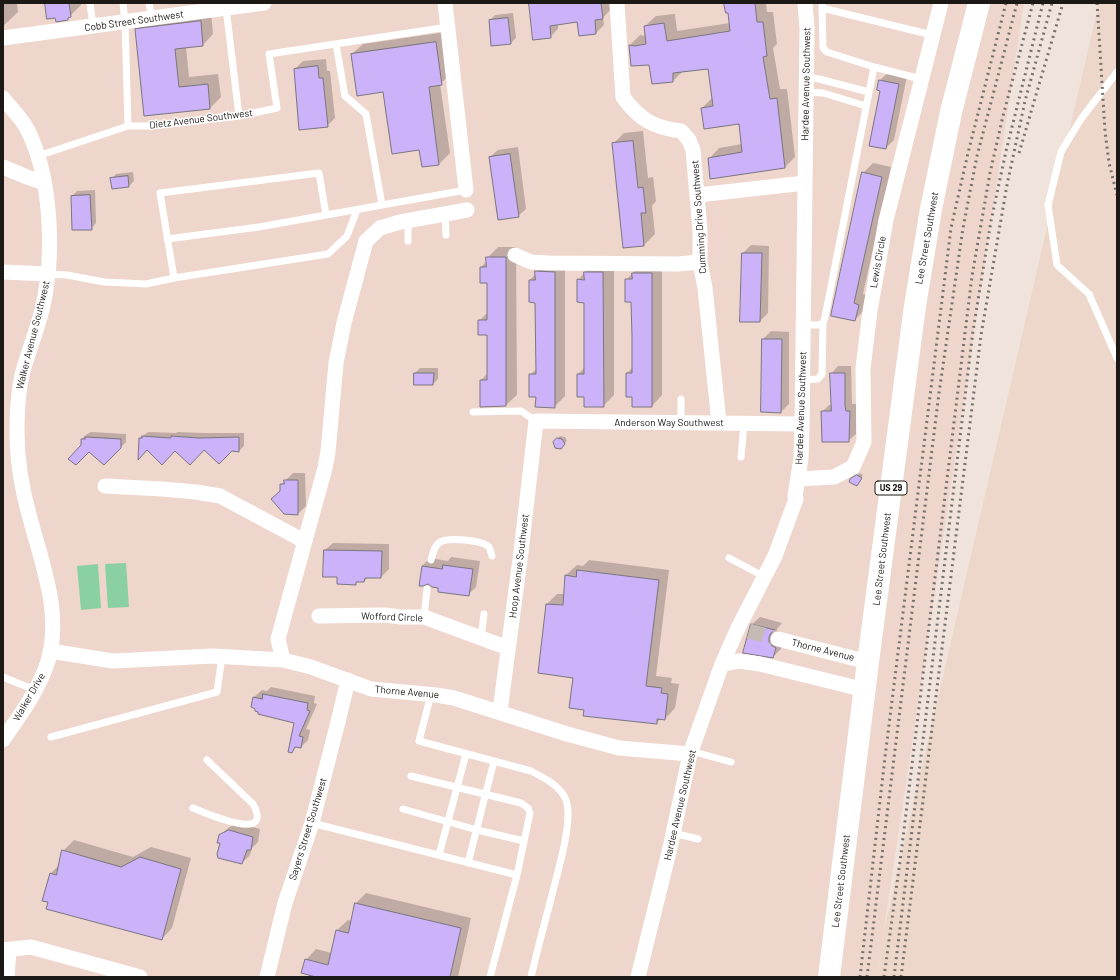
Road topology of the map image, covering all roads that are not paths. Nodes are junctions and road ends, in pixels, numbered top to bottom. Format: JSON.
{"nodes":[{"id":1,"x":90,"y":3,"type":"edge"},
{"id":2,"x":123,"y":3,"type":"edge"},
{"id":3,"x":150,"y":3,"type":"edge"},
{"id":4,"x":264,"y":3,"type":"edge"},
{"id":5,"x":445,"y":3,"type":"edge"},
{"id":6,"x":617,"y":3,"type":"edge"},
{"id":7,"x":805,"y":3,"type":"edge"},
{"id":8,"x":941,"y":3,"type":"edge"},
{"id":9,"x":979,"y":3,"type":"edge"},
{"id":10,"x":822,"y":5,"type":"edge"},
{"id":11,"x":226,"y":8,"type":"junction"},
{"id":12,"x":152,"y":18,"type":"junction"},
{"id":13,"x":125,"y":22,"type":"junction"},
{"id":14,"x":93,"y":26,"type":"junction"},
{"id":15,"x":448,"y":27,"type":"junction"},
{"id":16,"x":932,"y":35,"type":"junction"},
{"id":17,"x":3,"y":38,"type":"edge"},
{"id":18,"x":336,"y":44,"type":"junction"},
{"id":19,"x":874,"y":67,"type":"junction"},
{"id":20,"x":1117,"y":72,"type":"edge"},
{"id":21,"x":921,"y":79,"type":"junction"},
{"id":22,"x":806,"y":84,"type":"junction"},
{"id":23,"x":869,"y":92,"type":"junction"},
{"id":24,"x":3,"y":98,"type":"edge"},
{"id":25,"x":866,"y":106,"type":"junction"},
{"id":26,"x":239,"y":116,"type":"junction"},
{"id":27,"x":128,"y":126,"type":"junction"},
{"id":28,"x":38,"y":156,"type":"junction"},
{"id":29,"x":3,"y":167,"type":"edge"},
{"id":30,"x":44,"y":183,"type":"junction"},
{"id":31,"x":805,"y":183,"type":"junction"},
{"id":32,"x":466,"y":190,"type":"joint"},
{"id":33,"x":698,"y":195,"type":"junction"},
{"id":34,"x":382,"y":205,"type":"junction"},
{"id":35,"x":357,"y":210,"type":"junction"},
{"id":36,"x":467,"y":210,"type":"dead end"},
{"id":37,"x":445,"y":214,"type":"junction"},
{"id":38,"x":326,"y":215,"type":"junction"},
{"id":39,"x":408,"y":221,"type":"junction"},
{"id":40,"x":446,"y":234,"type":"dead end"},
{"id":41,"x":167,"y":239,"type":"junction"},
{"id":42,"x":408,"y":241,"type":"dead end"},
{"id":43,"x":515,"y":255,"type":"dead end"},
{"id":44,"x":700,"y":262,"type":"junction"},
{"id":45,"x":3,"y":272,"type":"edge"},
{"id":46,"x":48,"y":274,"type":"junction"},
{"id":47,"x":174,"y":278,"type":"junction"},
{"id":48,"x":823,"y":323,"type":"junction"},
{"id":49,"x":803,"y":324,"type":"junction"},
{"id":50,"x":1117,"y":358,"type":"edge"},
{"id":51,"x":803,"y":380,"type":"junction"},
{"id":52,"x":681,"y":399,"type":"dead end"},
{"id":53,"x":473,"y":412,"type":"dead end"},
{"id":54,"x":536,"y":421,"type":"junction"},
{"id":55,"x":680,"y":423,"type":"junction"},
{"id":56,"x":719,"y":423,"type":"junction"},
{"id":57,"x":744,"y":423,"type":"junction"},
{"id":58,"x":802,"y":424,"type":"junction"},
{"id":59,"x":741,"y":457,"type":"dead end"},
{"id":60,"x":798,"y":478,"type":"junction"},
{"id":61,"x":106,"y":486,"type":"dead end"},
{"id":62,"x":304,"y":541,"type":"junction"},
{"id":63,"x":492,"y":556,"type":"dead end"},
{"id":64,"x":729,"y":558,"type":"dead end"},
{"id":65,"x":431,"y":560,"type":"dead end"},
{"id":66,"x":765,"y":577,"type":"junction"},
{"id":67,"x":427,"y":589,"type":"dead end"},
{"id":68,"x":484,"y":614,"type":"dead end"},
{"id":69,"x":320,"y":616,"type":"dead end"},
{"id":70,"x":424,"y":617,"type":"junction"},
{"id":71,"x":482,"y":639,"type":"junction"},
{"id":72,"x":778,"y":639,"type":"tunnel mouth"},
{"id":73,"x":508,"y":648,"type":"junction"},
{"id":74,"x":50,"y":651,"type":"junction"},
{"id":75,"x":222,"y":656,"type":"junction"},
{"id":76,"x":283,"y":660,"type":"junction"},
{"id":77,"x":868,"y":662,"type":"junction"},
{"id":78,"x":722,"y":664,"type":"junction"},
{"id":79,"x":3,"y":677,"type":"edge"},
{"id":80,"x":348,"y":680,"type":"junction"},
{"id":81,"x":36,"y":690,"type":"junction"},
{"id":82,"x":865,"y":690,"type":"junction"},
{"id":83,"x":431,"y":694,"type":"junction"},
{"id":84,"x":500,"y":711,"type":"junction"},
{"id":85,"x":51,"y":737,"type":"dead end"},
{"id":86,"x":3,"y":740,"type":"edge"},
{"id":87,"x":691,"y":753,"type":"junction"},
{"id":88,"x":466,"y":754,"type":"junction"},
{"id":89,"x":207,"y":760,"type":"dead end"},
{"id":90,"x":494,"y":761,"type":"junction"},
{"id":91,"x":731,"y":762,"type":"dead end"},
{"id":92,"x":411,"y":776,"type":"dead end"},
{"id":93,"x":458,"y":788,"type":"junction"},
{"id":94,"x":485,"y":794,"type":"junction"},
{"id":95,"x":192,"y":808,"type":"dead end"},
{"id":96,"x":403,"y":809,"type":"dead end"},
{"id":97,"x":449,"y":822,"type":"junction"},
{"id":98,"x":312,"y":823,"type":"junction"},
{"id":99,"x":477,"y":830,"type":"junction"},
{"id":100,"x":673,"y":833,"type":"junction"},
{"id":101,"x":698,"y":839,"type":"dead end"},
{"id":102,"x":524,"y":841,"type":"junction"},
{"id":103,"x":439,"y":855,"type":"junction"},
{"id":104,"x":468,"y":863,"type":"junction"},
{"id":105,"x":517,"y":875,"type":"junction"},
{"id":106,"x":6,"y":950,"type":"edge"},
{"id":107,"x":7,"y":977,"type":"edge"},
{"id":108,"x":140,"y":977,"type":"edge"},
{"id":109,"x":267,"y":977,"type":"edge"},
{"id":110,"x":490,"y":977,"type":"edge"},
{"id":111,"x":531,"y":977,"type":"edge"},
{"id":112,"x":638,"y":977,"type":"edge"},
{"id":113,"x":829,"y":977,"type":"edge"}],
"edges":[{"from":1,"to":14,"type":"lane"},
{"from":2,"to":13,"type":"lane"},
{"from":3,"to":12,"type":"lane"},
{"from":4,"to":11,"type":"street","name":"Cobb Street Southwest"},
{"from":5,"to":15,"type":"street"},
{"from":6,"to":33,"type":"street","name":"Cumming Drive Southwest"},
{"from":7,"to":22,"type":"street","name":"Hardee Avenue Southwest"},
{"from":8,"to":16,"type":"street","name":"Lewis Circle"},
{"from":9,"to":77,"type":"main road","name":"Lee Street Southwest","number":"US 29"},
{"from":10,"to":16,"type":"lane"},
{"from":10,"to":19,"type":"lane"},
{"from":11,"to":12,"type":"street","name":"Cobb Street Southwest"},
{"from":11,"to":26,"type":"lane"},
{"from":12,"to":13,"type":"street","name":"Cobb Street Southwest"},
{"from":13,"to":14,"type":"street","name":"Cobb Street Southwest"},
{"from":13,"to":27,"type":"lane"},
{"from":14,"to":17,"type":"street","name":"Cobb Street Southwest"},
{"from":15,"to":18,"type":"lane","name":"Dietz Avenue Southwest"},
{"from":15,"to":32,"type":"street"},
{"from":16,"to":21,"type":"street","name":"Lewis Circle"},
{"from":18,"to":26,"type":"lane","name":"Dietz Avenue Southwest"},
{"from":18,"to":34,"type":"lane"},
{"from":19,"to":21,"type":"lane"},
{"from":19,"to":23,"type":"lane"},
{"from":20,"to":50,"type":"lane"},
{"from":21,"to":60,"type":"street","name":"Lewis Circle"},
{"from":22,"to":23,"type":"lane"},
{"from":22,"to":25,"type":"lane"},
{"from":22,"to":31,"type":"street","name":"Hardee Avenue Southwest"},
{"from":23,"to":25,"type":"lane"},
{"from":24,"to":28,"type":"street","name":"Walker Avenue Southwest"},
{"from":25,"to":48,"type":"lane"},
{"from":26,"to":27,"type":"lane","name":"Dietz Avenue Southwest"},
{"from":27,"to":28,"type":"lane","name":"Dietz Avenue Southwest"},
{"from":28,"to":30,"type":"street","name":"Walker Avenue Southwest"},
{"from":29,"to":30,"type":"street"},
{"from":30,"to":46,"type":"street","name":"Walker Avenue Southwest"},
{"from":31,"to":33,"type":"street"},
{"from":31,"to":49,"type":"street","name":"Hardee Avenue Southwest"},
{"from":32,"to":34,"type":"lane"},
{"from":33,"to":44,"type":"street","name":"Cumming Drive Southwest"},
{"from":34,"to":35,"type":"lane"},
{"from":35,"to":38,"type":"lane"},
{"from":35,"to":47,"type":"lane"},
{"from":36,"to":37,"type":"street"},
{"from":37,"to":39,"type":"street"},
{"from":37,"to":40,"type":"lane"},
{"from":38,"to":41,"type":"lane"},
{"from":38,"to":41,"type":"lane"},
{"from":39,"to":42,"type":"lane"},
{"from":39,"to":62,"type":"street"},
{"from":41,"to":47,"type":"lane"},
{"from":43,"to":44,"type":"street"},
{"from":44,"to":56,"type":"street","name":"Cumming Drive Southwest"},
{"from":45,"to":46,"type":"street"},
{"from":46,"to":47,"type":"lane"},
{"from":46,"to":74,"type":"street","name":"Walker Avenue Southwest"},
{"from":48,"to":49,"type":"lane"},
{"from":48,"to":51,"type":"lane"},
{"from":49,"to":51,"type":"street","name":"Hardee Avenue Southwest"},
{"from":51,"to":58,"type":"street","name":"Hardee Avenue Southwest"},
{"from":52,"to":55,"type":"lane"},
{"from":53,"to":54,"type":"lane"},
{"from":54,"to":55,"type":"street","name":"Anderson Way Southwest"},
{"from":54,"to":73,"type":"street","name":"Hoop Avenue Southwest"},
{"from":55,"to":56,"type":"street","name":"Anderson Way Southwest"},
{"from":56,"to":57,"type":"street","name":"Anderson Way Southwest"},
{"from":57,"to":58,"type":"street","name":"Anderson Way Southwest"},
{"from":57,"to":59,"type":"lane"},
{"from":58,"to":60,"type":"street","name":"Hardee Avenue Southwest"},
{"from":60,"to":66,"type":"street","name":"Hardee Avenue Southwest"},
{"from":61,"to":62,"type":"street"},
{"from":62,"to":76,"type":"street"},
{"from":63,"to":65,"type":"lane"},
{"from":64,"to":66,"type":"lane"},
{"from":66,"to":78,"type":"street","name":"Hardee Avenue Southwest"},
{"from":67,"to":70,"type":"lane"},
{"from":68,"to":71,"type":"lane"},
{"from":69,"to":70,"type":"street","name":"Wofford Circle"},
{"from":70,"to":71,"type":"street","name":"Wofford Circle"},
{"from":71,"to":73,"type":"street","name":"Wofford Circle"},
{"from":72,"to":77,"type":"street","name":"Thorne Avenue"},
{"from":73,"to":84,"type":"street","name":"Hoop Avenue Southwest"},
{"from":74,"to":75,"type":"street","name":"Thorne Avenue"},
{"from":74,"to":81,"type":"street","name":"Walker Drive"},
{"from":75,"to":76,"type":"street","name":"Thorne Avenue"},
{"from":75,"to":85,"type":"lane"},
{"from":76,"to":80,"type":"street","name":"Thorne Avenue"},
{"from":77,"to":82,"type":"main road","name":"Lee Street Southwest","number":"US 29"},
{"from":78,"to":82,"type":"street"},
{"from":78,"to":87,"type":"street","name":"Hardee Avenue Southwest"},
{"from":79,"to":81,"type":"lane"},
{"from":80,"to":83,"type":"street","name":"Thorne Avenue"},
{"from":80,"to":98,"type":"street","name":"Sayers Street Southwest"},
{"from":81,"to":86,"type":"street","name":"Walker Drive"},
{"from":82,"to":113,"type":"main road","name":"Lee Street Southwest","number":"US 29"},
{"from":83,"to":84,"type":"street","name":"Thorne Avenue"},
{"from":83,"to":88,"type":"lane"},
{"from":84,"to":87,"type":"street","name":"Thorne Avenue"},
{"from":87,"to":91,"type":"lane"},
{"from":87,"to":100,"type":"street","name":"Hardee Avenue Southwest"},
{"from":88,"to":90,"type":"lane"},
{"from":88,"to":93,"type":"lane"},
{"from":89,"to":95,"type":"lane"},
{"from":90,"to":94,"type":"lane"},
{"from":90,"to":111,"type":"lane"},
{"from":92,"to":93,"type":"lane"},
{"from":93,"to":94,"type":"lane"},
{"from":93,"to":97,"type":"lane"},
{"from":94,"to":99,"type":"lane"},
{"from":94,"to":102,"type":"lane"},
{"from":96,"to":97,"type":"lane"},
{"from":97,"to":99,"type":"lane"},
{"from":97,"to":103,"type":"lane"},
{"from":98,"to":103,"type":"lane"},
{"from":98,"to":109,"type":"street","name":"Sayers Street Southwest"},
{"from":99,"to":102,"type":"lane"},
{"from":99,"to":104,"type":"lane"},
{"from":100,"to":101,"type":"lane"},
{"from":100,"to":112,"type":"street","name":"Hardee Avenue Southwest"},
{"from":102,"to":105,"type":"lane"},
{"from":103,"to":104,"type":"lane"},
{"from":104,"to":105,"type":"lane"},
{"from":105,"to":110,"type":"lane"},
{"from":106,"to":107,"type":"street"},
{"from":106,"to":108,"type":"street"}]}
